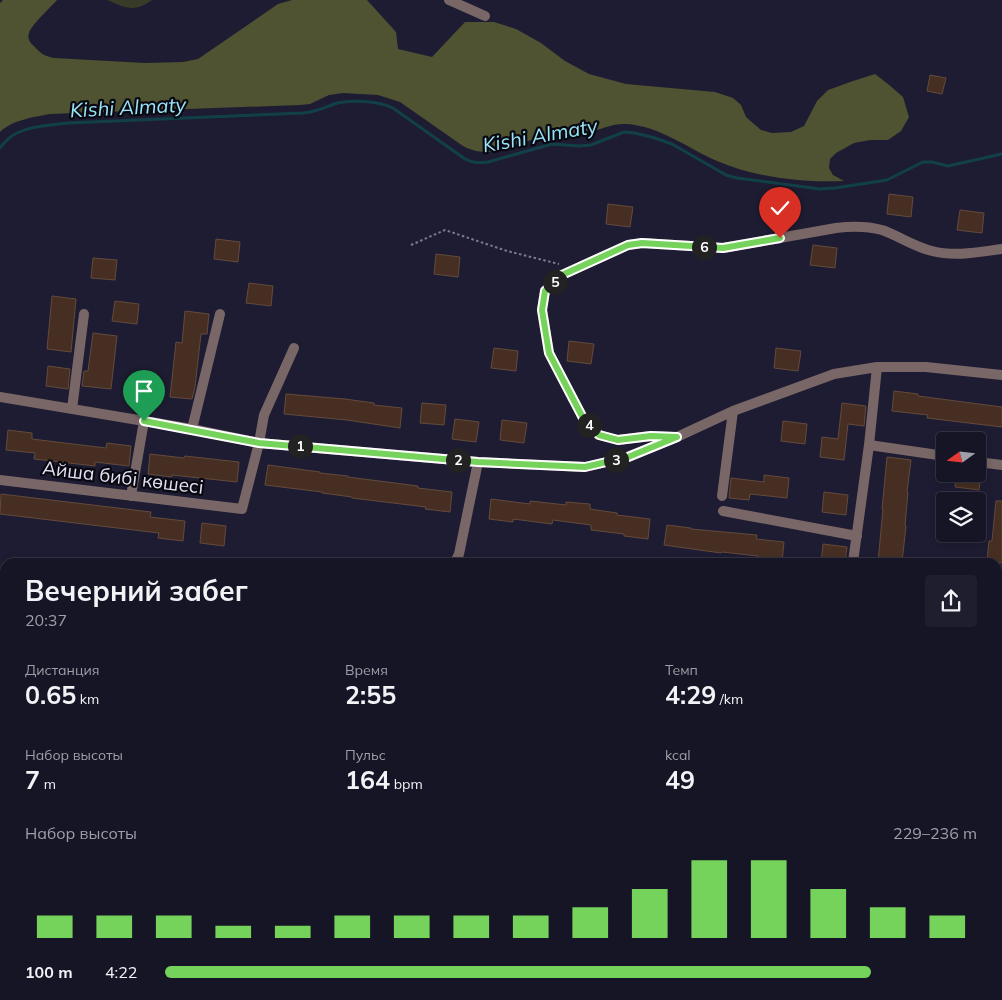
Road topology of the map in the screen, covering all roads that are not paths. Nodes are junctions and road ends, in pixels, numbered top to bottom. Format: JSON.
{"nodes":[{"id":1,"x":449,"y":0,"type":"edge"},
{"id":2,"x":485,"y":16,"type":"dead end"},
{"id":3,"x":1002,"y":249,"type":"edge"},
{"id":4,"x":84,"y":314,"type":"dead end"},
{"id":5,"x":220,"y":314,"type":"dead end"},
{"id":6,"x":294,"y":348,"type":"dead end"},
{"id":7,"x":877,"y":367,"type":"junction"},
{"id":8,"x":1002,"y":375,"type":"edge"},
{"id":9,"x":0,"y":397,"type":"edge"},
{"id":10,"x":72,"y":409,"type":"junction"},
{"id":11,"x":732,"y":411,"type":"junction"},
{"id":12,"x":144,"y":421,"type":"junction"},
{"id":13,"x":192,"y":429,"type":"junction"},
{"id":14,"x":677,"y":437,"type":"junction"},
{"id":15,"x":259,"y":443,"type":"junction"},
{"id":16,"x":869,"y":445,"type":"junction"},
{"id":17,"x":936,"y":455,"type":"edge"},
{"id":18,"x":478,"y":462,"type":"junction"},
{"id":19,"x":986,"y":463,"type":"edge"},
{"id":20,"x":1002,"y":465,"type":"edge"},
{"id":21,"x":0,"y":480,"type":"edge"},
{"id":22,"x":131,"y":496,"type":"junction"},
{"id":23,"x":722,"y":496,"type":"dead end"},
{"id":24,"x":723,"y":511,"type":"dead end"},
{"id":25,"x":857,"y":536,"type":"junction"},
{"id":26,"x":457,"y":558,"type":"edge"},
{"id":27,"x":854,"y":558,"type":"edge"}],
"edges":[{"from":1,"to":2,"type":"street"},
{"from":3,"to":14,"type":"street"},
{"from":4,"to":10,"type":"street"},
{"from":5,"to":13,"type":"street"},
{"from":6,"to":15,"type":"street"},
{"from":7,"to":8,"type":"street"},
{"from":7,"to":11,"type":"street"},
{"from":7,"to":16,"type":"street"},
{"from":9,"to":10,"type":"street"},
{"from":10,"to":12,"type":"street"},
{"from":11,"to":14,"type":"street"},
{"from":11,"to":23,"type":"street"},
{"from":12,"to":13,"type":"street"},
{"from":12,"to":22,"type":"street"},
{"from":13,"to":15,"type":"street"},
{"from":14,"to":18,"type":"street"},
{"from":15,"to":18,"type":"street"},
{"from":15,"to":22,"type":"street","name":"Айша бибі көшесі"},
{"from":16,"to":17,"type":"street"},
{"from":16,"to":25,"type":"street"},
{"from":18,"to":26,"type":"street"},
{"from":19,"to":20,"type":"street"},
{"from":21,"to":22,"type":"street","name":"Айша бибі көшесі"},
{"from":24,"to":25,"type":"street"},
{"from":25,"to":27,"type":"street"}]}
